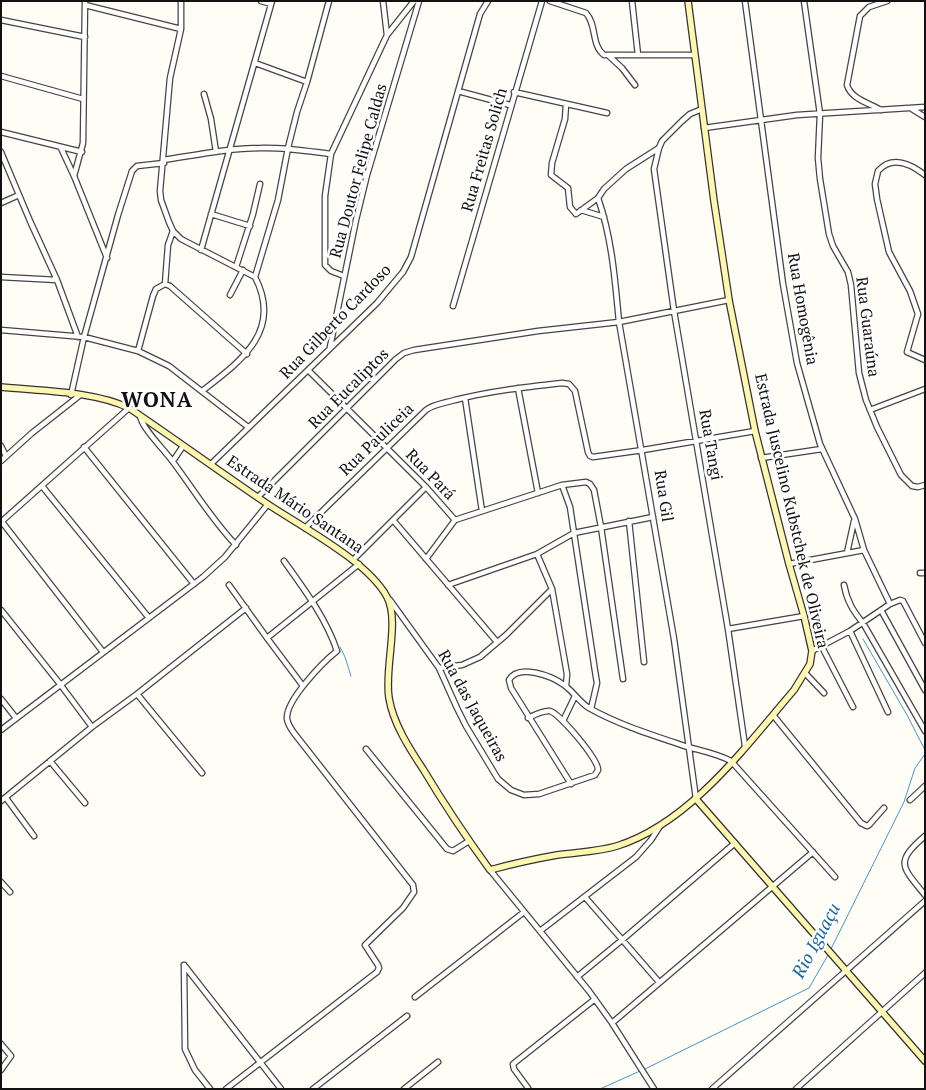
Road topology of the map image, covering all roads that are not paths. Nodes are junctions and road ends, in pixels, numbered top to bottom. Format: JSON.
{"nodes":[{"id":1,"x":181,"y":1,"type":"edge"},
{"id":2,"x":261,"y":1,"type":"edge"},
{"id":3,"x":329,"y":1,"type":"edge"},
{"id":4,"x":383,"y":1,"type":"edge"},
{"id":5,"x":414,"y":1,"type":"edge"},
{"id":6,"x":419,"y":1,"type":"edge"},
{"id":7,"x":488,"y":1,"type":"edge"},
{"id":8,"x":542,"y":1,"type":"edge"},
{"id":9,"x":550,"y":1,"type":"edge"},
{"id":10,"x":632,"y":1,"type":"edge"},
{"id":11,"x":688,"y":1,"type":"edge"},
{"id":12,"x":745,"y":1,"type":"edge"},
{"id":13,"x":804,"y":1,"type":"edge"},
{"id":14,"x":887,"y":1,"type":"edge"},
{"id":15,"x":85,"y":3,"type":"edge"},
{"id":16,"x":272,"y":3,"type":"edge"},
{"id":17,"x":1,"y":20,"type":"edge"},
{"id":18,"x":181,"y":29,"type":"junction"},
{"id":19,"x":387,"y":35,"type":"junction"},
{"id":20,"x":85,"y":36,"type":"junction"},
{"id":21,"x":638,"y":55,"type":"junction"},
{"id":22,"x":695,"y":55,"type":"junction"},
{"id":23,"x":609,"y":56,"type":"junction"},
{"id":24,"x":255,"y":63,"type":"junction"},
{"id":25,"x":1,"y":76,"type":"edge"},
{"id":26,"x":307,"y":82,"type":"junction"},
{"id":27,"x":634,"y":85,"type":"dead end"},
{"id":28,"x":458,"y":91,"type":"junction"},
{"id":29,"x":514,"y":92,"type":"junction"},
{"id":30,"x":204,"y":94,"type":"dead end"},
{"id":31,"x":84,"y":99,"type":"junction"},
{"id":32,"x":566,"y":104,"type":"junction"},
{"id":33,"x":510,"y":105,"type":"junction"},
{"id":34,"x":925,"y":107,"type":"edge"},
{"id":35,"x":702,"y":109,"type":"junction"},
{"id":36,"x":912,"y":109,"type":"junction"},
{"id":37,"x":882,"y":110,"type":"junction"},
{"id":38,"x":607,"y":113,"type":"dead end"},
{"id":39,"x":820,"y":114,"type":"junction"},
{"id":40,"x":925,"y":117,"type":"edge"},
{"id":41,"x":762,"y":120,"type":"junction"},
{"id":42,"x":704,"y":128,"type":"junction"},
{"id":43,"x":1,"y":132,"type":"edge"},
{"id":44,"x":61,"y":148,"type":"junction"},
{"id":45,"x":288,"y":148,"type":"junction"},
{"id":46,"x":658,"y":148,"type":"junction"},
{"id":47,"x":231,"y":150,"type":"junction"},
{"id":48,"x":1,"y":152,"type":"edge"},
{"id":49,"x":82,"y":152,"type":"junction"},
{"id":50,"x":216,"y":152,"type":"junction"},
{"id":51,"x":331,"y":154,"type":"junction"},
{"id":52,"x":164,"y":162,"type":"junction"},
{"id":53,"x":925,"y":175,"type":"edge"},
{"id":54,"x":74,"y":176,"type":"junction"},
{"id":55,"x":260,"y":184,"type":"dead end"},
{"id":56,"x":19,"y":195,"type":"junction"},
{"id":57,"x":598,"y":198,"type":"junction"},
{"id":58,"x":1,"y":202,"type":"edge"},
{"id":59,"x":581,"y":210,"type":"junction"},
{"id":60,"x":211,"y":214,"type":"junction"},
{"id":61,"x":604,"y":217,"type":"junction"},
{"id":62,"x":250,"y":226,"type":"junction"},
{"id":63,"x":173,"y":231,"type":"junction"},
{"id":64,"x":201,"y":250,"type":"junction"},
{"id":65,"x":107,"y":259,"type":"junction"},
{"id":66,"x":236,"y":267,"type":"junction"},
{"id":67,"x":243,"y":270,"type":"junction"},
{"id":68,"x":344,"y":276,"type":"junction"},
{"id":69,"x":1,"y":277,"type":"edge"},
{"id":70,"x":254,"y":277,"type":"junction"},
{"id":71,"x":57,"y":280,"type":"junction"},
{"id":72,"x":165,"y":284,"type":"junction"},
{"id":73,"x":230,"y":295,"type":"dead end"},
{"id":74,"x":729,"y":300,"type":"junction"},
{"id":75,"x":453,"y":306,"type":"dead end"},
{"id":76,"x":674,"y":311,"type":"junction"},
{"id":77,"x":619,"y":322,"type":"junction"},
{"id":78,"x":1,"y":330,"type":"edge"},
{"id":79,"x":78,"y":337,"type":"junction"},
{"id":80,"x":84,"y":337,"type":"junction"},
{"id":81,"x":330,"y":348,"type":"junction"},
{"id":82,"x":138,"y":351,"type":"junction"},
{"id":83,"x":246,"y":354,"type":"junction"},
{"id":84,"x":925,"y":360,"type":"edge"},
{"id":85,"x":308,"y":370,"type":"junction"},
{"id":86,"x":1,"y":387,"type":"edge"},
{"id":87,"x":518,"y":388,"type":"junction"},
{"id":88,"x":925,"y":390,"type":"edge"},
{"id":89,"x":202,"y":392,"type":"junction"},
{"id":90,"x":71,"y":395,"type":"junction"},
{"id":91,"x":79,"y":396,"type":"junction"},
{"id":92,"x":465,"y":398,"type":"junction"},
{"id":93,"x":129,"y":408,"type":"junction"},
{"id":94,"x":346,"y":408,"type":"junction"},
{"id":95,"x":870,"y":410,"type":"junction"},
{"id":96,"x":140,"y":416,"type":"junction"},
{"id":97,"x":248,"y":427,"type":"junction"},
{"id":98,"x":755,"y":431,"type":"junction"},
{"id":99,"x":696,"y":440,"type":"junction"},
{"id":100,"x":1,"y":446,"type":"edge"},
{"id":101,"x":183,"y":446,"type":"junction"},
{"id":102,"x":84,"y":447,"type":"junction"},
{"id":103,"x":386,"y":448,"type":"junction"},
{"id":104,"x":822,"y":449,"type":"junction"},
{"id":105,"x":642,"y":450,"type":"junction"},
{"id":106,"x":6,"y":456,"type":"junction"},
{"id":107,"x":761,"y":458,"type":"junction"},
{"id":108,"x":1,"y":461,"type":"edge"},
{"id":109,"x":173,"y":461,"type":"junction"},
{"id":110,"x":211,"y":464,"type":"junction"},
{"id":111,"x":562,"y":485,"type":"junction"},
{"id":112,"x":925,"y":485,"type":"edge"},
{"id":113,"x":42,"y":486,"type":"junction"},
{"id":114,"x":426,"y":487,"type":"junction"},
{"id":115,"x":538,"y":493,"type":"junction"},
{"id":116,"x":258,"y":497,"type":"junction"},
{"id":117,"x":268,"y":504,"type":"junction"},
{"id":118,"x":482,"y":511,"type":"junction"},
{"id":119,"x":654,"y":517,"type":"junction"},
{"id":120,"x":855,"y":518,"type":"junction"},
{"id":121,"x":393,"y":520,"type":"junction"},
{"id":122,"x":455,"y":520,"type":"junction"},
{"id":123,"x":629,"y":521,"type":"junction"},
{"id":124,"x":1,"y":522,"type":"edge"},
{"id":125,"x":601,"y":527,"type":"junction"},
{"id":126,"x":305,"y":528,"type":"junction"},
{"id":127,"x":574,"y":533,"type":"junction"},
{"id":128,"x":236,"y":544,"type":"junction"},
{"id":129,"x":864,"y":550,"type":"junction"},
{"id":130,"x":847,"y":553,"type":"junction"},
{"id":131,"x":537,"y":554,"type":"junction"},
{"id":132,"x":426,"y":559,"type":"junction"},
{"id":133,"x":353,"y":560,"type":"junction"},
{"id":134,"x":284,"y":561,"type":"dead end"},
{"id":135,"x":359,"y":564,"type":"junction"},
{"id":136,"x":789,"y":564,"type":"junction"},
{"id":137,"x":194,"y":584,"type":"junction"},
{"id":138,"x":229,"y":585,"type":"dead end"},
{"id":139,"x":448,"y":585,"type":"junction"},
{"id":140,"x":844,"y":585,"type":"dead end"},
{"id":141,"x":552,"y":589,"type":"junction"},
{"id":142,"x":388,"y":597,"type":"junction"},
{"id":143,"x":312,"y":601,"type":"junction"},
{"id":144,"x":890,"y":604,"type":"junction"},
{"id":145,"x":246,"y":608,"type":"junction"},
{"id":146,"x":1,"y":610,"type":"edge"},
{"id":147,"x":881,"y":610,"type":"junction"},
{"id":148,"x":804,"y":616,"type":"junction"},
{"id":149,"x":149,"y":618,"type":"junction"},
{"id":150,"x":863,"y":623,"type":"junction"},
{"id":151,"x":728,"y":629,"type":"junction"},
{"id":152,"x":850,"y":631,"type":"junction"},
{"id":153,"x":267,"y":638,"type":"junction"},
{"id":154,"x":497,"y":642,"type":"junction"},
{"id":155,"x":925,"y":643,"type":"edge"},
{"id":156,"x":822,"y":647,"type":"junction"},
{"id":157,"x":812,"y":651,"type":"junction"},
{"id":158,"x":103,"y":652,"type":"junction"},
{"id":159,"x":644,"y":662,"type":"dead end"},
{"id":160,"x":440,"y":668,"type":"junction"},
{"id":161,"x":806,"y":674,"type":"junction"},
{"id":162,"x":623,"y":678,"type":"dead end"},
{"id":163,"x":60,"y":684,"type":"junction"},
{"id":164,"x":303,"y":686,"type":"junction"},
{"id":165,"x":566,"y":686,"type":"junction"},
{"id":166,"x":925,"y":690,"type":"edge"},
{"id":167,"x":824,"y":693,"type":"dead end"},
{"id":168,"x":138,"y":694,"type":"junction"},
{"id":169,"x":575,"y":696,"type":"junction"},
{"id":170,"x":1,"y":699,"type":"edge"},
{"id":171,"x":853,"y":707,"type":"dead end"},
{"id":172,"x":591,"y":709,"type":"junction"},
{"id":173,"x":888,"y":712,"type":"dead end"},
{"id":174,"x":773,"y":715,"type":"junction"},
{"id":175,"x":16,"y":718,"type":"junction"},
{"id":176,"x":528,"y":718,"type":"junction"},
{"id":177,"x":563,"y":721,"type":"junction"},
{"id":178,"x":92,"y":727,"type":"junction"},
{"id":179,"x":1,"y":730,"type":"edge"},
{"id":180,"x":925,"y":731,"type":"edge"},
{"id":181,"x":745,"y":746,"type":"junction"},
{"id":182,"x":689,"y":747,"type":"junction"},
{"id":183,"x":366,"y":749,"type":"dead end"},
{"id":184,"x":50,"y":761,"type":"junction"},
{"id":185,"x":732,"y":761,"type":"junction"},
{"id":186,"x":202,"y":773,"type":"dead end"},
{"id":187,"x":571,"y":784,"type":"junction"},
{"id":188,"x":925,"y":786,"type":"edge"},
{"id":189,"x":696,"y":799,"type":"junction"},
{"id":190,"x":4,"y":800,"type":"edge"},
{"id":191,"x":910,"y":800,"type":"dead end"},
{"id":192,"x":85,"y":803,"type":"dead end"},
{"id":193,"x":688,"y":805,"type":"junction"},
{"id":194,"x":884,"y":808,"type":"dead end"},
{"id":195,"x":705,"y":809,"type":"junction"},
{"id":196,"x":660,"y":824,"type":"junction"},
{"id":197,"x":34,"y":836,"type":"dead end"},
{"id":198,"x":925,"y":836,"type":"edge"},
{"id":199,"x":468,"y":841,"type":"junction"},
{"id":200,"x":735,"y":843,"type":"junction"},
{"id":201,"x":813,"y":852,"type":"junction"},
{"id":202,"x":490,"y":870,"type":"junction"},
{"id":203,"x":834,"y":877,"type":"dead end"},
{"id":204,"x":1,"y":882,"type":"edge"},
{"id":205,"x":773,"y":886,"type":"junction"},
{"id":206,"x":10,"y":892,"type":"dead end"},
{"id":207,"x":925,"y":895,"type":"edge"},
{"id":208,"x":585,"y":896,"type":"junction"},
{"id":209,"x":925,"y":901,"type":"edge"},
{"id":210,"x":524,"y":912,"type":"junction"},
{"id":211,"x":540,"y":931,"type":"junction"},
{"id":212,"x":622,"y":940,"type":"junction"},
{"id":213,"x":845,"y":971,"type":"junction"},
{"id":214,"x":925,"y":973,"type":"edge"},
{"id":215,"x":577,"y":976,"type":"junction"},
{"id":216,"x":659,"y":982,"type":"junction"},
{"id":217,"x":415,"y":997,"type":"dead end"},
{"id":218,"x":595,"y":999,"type":"junction"},
{"id":219,"x":880,"y":1012,"type":"junction"},
{"id":220,"x":407,"y":1016,"type":"dead end"},
{"id":221,"x":612,"y":1024,"type":"junction"},
{"id":222,"x":1,"y":1044,"type":"edge"},
{"id":223,"x":923,"y":1057,"type":"edge"},
{"id":224,"x":260,"y":1062,"type":"junction"},
{"id":225,"x":438,"y":1062,"type":"dead end"},
{"id":226,"x":1,"y":1070,"type":"edge"},
{"id":227,"x":528,"y":1088,"type":"edge"},
{"id":228,"x":210,"y":1089,"type":"edge"},
{"id":229,"x":226,"y":1089,"type":"edge"},
{"id":230,"x":281,"y":1089,"type":"edge"},
{"id":231,"x":312,"y":1089,"type":"edge"},
{"id":232,"x":404,"y":1089,"type":"edge"},
{"id":233,"x":654,"y":1089,"type":"edge"},
{"id":234,"x":712,"y":1089,"type":"edge"},
{"id":235,"x":796,"y":1089,"type":"edge"}],
"edges":[{"from":1,"to":18,"type":"street"},
{"from":2,"to":16,"type":"street"},
{"from":3,"to":26,"type":"street"},
{"from":4,"to":19,"type":"street"},
{"from":5,"to":19,"type":"street"},
{"from":6,"to":68,"type":"street","name":"Rua Doutor Felipe Caldas"},
{"from":7,"to":28,"type":"street","name":"Rua Gilberto Cardoso"},
{"from":8,"to":29,"type":"street","name":"Rua Freitas Solich"},
{"from":9,"to":23,"type":"street"},
{"from":10,"to":21,"type":"street"},
{"from":11,"to":22,"type":"street","name":"Estrada Juscelino Kubstchek de Oliveira"},
{"from":12,"to":41,"type":"street","name":"Rua Homogênia"},
{"from":13,"to":39,"type":"street","name":"Rua Guaraúna"},
{"from":14,"to":37,"type":"street"},
{"from":15,"to":18,"type":"street"},
{"from":15,"to":20,"type":"street"},
{"from":16,"to":24,"type":"street"},
{"from":17,"to":20,"type":"street"},
{"from":18,"to":52,"type":"street"},
{"from":19,"to":51,"type":"street"},
{"from":20,"to":31,"type":"street"},
{"from":21,"to":22,"type":"street"},
{"from":21,"to":23,"type":"street"},
{"from":22,"to":35,"type":"street","name":"Estrada Juscelino Kubstchek de Oliveira"},
{"from":23,"to":27,"type":"street"},
{"from":24,"to":26,"type":"street"},
{"from":24,"to":47,"type":"street"},
{"from":25,"to":31,"type":"street"},
{"from":26,"to":45,"type":"street"},
{"from":28,"to":33,"type":"street"},
{"from":28,"to":81,"type":"street","name":"Rua Gilberto Cardoso"},
{"from":29,"to":32,"type":"street"},
{"from":29,"to":33,"type":"street","name":"Rua Freitas Solich"},
{"from":30,"to":50,"type":"street"},
{"from":31,"to":49,"type":"street"},
{"from":32,"to":38,"type":"street"},
{"from":32,"to":59,"type":"street"},
{"from":33,"to":75,"type":"street","name":"Rua Freitas Solich"},
{"from":34,"to":36,"type":"street"},
{"from":35,"to":42,"type":"street","name":"Estrada Juscelino Kubstchek de Oliveira"},
{"from":35,"to":46,"type":"street"},
{"from":36,"to":37,"type":"street"},
{"from":36,"to":40,"type":"street"},
{"from":37,"to":39,"type":"street"},
{"from":39,"to":41,"type":"street"},
{"from":39,"to":95,"type":"street","name":"Rua Guaraúna"},
{"from":41,"to":42,"type":"street"},
{"from":41,"to":104,"type":"street","name":"Rua Homogênia"},
{"from":42,"to":74,"type":"street","name":"Estrada Juscelino Kubstchek de Oliveira"},
{"from":43,"to":44,"type":"street"},
{"from":44,"to":49,"type":"street"},
{"from":44,"to":54,"type":"street"},
{"from":45,"to":47,"type":"street"},
{"from":45,"to":51,"type":"street"},
{"from":45,"to":70,"type":"street"},
{"from":46,"to":57,"type":"street"},
{"from":46,"to":76,"type":"street","name":"Rua Tangi"},
{"from":47,"to":50,"type":"street"},
{"from":47,"to":60,"type":"street"},
{"from":48,"to":56,"type":"street"},
{"from":49,"to":54,"type":"street"},
{"from":50,"to":52,"type":"street"},
{"from":51,"to":68,"type":"street"},
{"from":52,"to":63,"type":"street"},
{"from":52,"to":65,"type":"street"},
{"from":53,"to":84,"type":"street"},
{"from":54,"to":65,"type":"street"},
{"from":55,"to":62,"type":"street"},
{"from":56,"to":58,"type":"street"},
{"from":56,"to":71,"type":"street"},
{"from":57,"to":59,"type":"street"},
{"from":57,"to":61,"type":"street","name":"Rua Gil"},
{"from":59,"to":61,"type":"street"},
{"from":60,"to":62,"type":"street"},
{"from":60,"to":64,"type":"street"},
{"from":61,"to":77,"type":"street","name":"Rua Gil"},
{"from":62,"to":66,"type":"street"},
{"from":63,"to":64,"type":"street"},
{"from":63,"to":72,"type":"street"},
{"from":64,"to":66,"type":"street"},
{"from":65,"to":80,"type":"street"},
{"from":66,"to":67,"type":"street"},
{"from":67,"to":70,"type":"street"},
{"from":67,"to":73,"type":"street"},
{"from":68,"to":81,"type":"street","name":"Rua Doutor Felipe Caldas"},
{"from":69,"to":71,"type":"street"},
{"from":70,"to":83,"type":"street"},
{"from":71,"to":79,"type":"street"},
{"from":72,"to":82,"type":"street"},
{"from":72,"to":83,"type":"street"},
{"from":74,"to":76,"type":"street","name":"Rua Eucaliptos"},
{"from":74,"to":98,"type":"street","name":"Estrada Juscelino Kubstchek de Oliveira"},
{"from":76,"to":77,"type":"street","name":"Rua Eucaliptos"},
{"from":76,"to":99,"type":"street","name":"Rua Tangi"},
{"from":77,"to":94,"type":"street","name":"Rua Eucaliptos"},
{"from":77,"to":105,"type":"street","name":"Rua Gil"},
{"from":78,"to":79,"type":"street"},
{"from":79,"to":80,"type":"street"},
{"from":80,"to":82,"type":"street"},
{"from":80,"to":90,"type":"street"},
{"from":81,"to":85,"type":"street","name":"Rua Gilberto Cardoso"},
{"from":82,"to":89,"type":"street"},
{"from":83,"to":89,"type":"street"},
{"from":85,"to":94,"type":"street","name":"Rua Pará"},
{"from":85,"to":97,"type":"street","name":"Rua Gilberto Cardoso"},
{"from":86,"to":90,"type":"street","name":"Estrada Mário Santana"},
{"from":87,"to":92,"type":"street","name":"Rua Pauliceia"},
{"from":87,"to":105,"type":"street","name":"Rua Pauliceia"},
{"from":87,"to":115,"type":"street"},
{"from":88,"to":95,"type":"street"},
{"from":89,"to":97,"type":"street"},
{"from":90,"to":91,"type":"street","name":"Estrada Mário Santana"},
{"from":91,"to":93,"type":"street","name":"Estrada Mário Santana"},
{"from":91,"to":106,"type":"street"},
{"from":92,"to":103,"type":"street","name":"Rua Pauliceia"},
{"from":92,"to":118,"type":"street"},
{"from":93,"to":96,"type":"street","name":"Estrada Mário Santana"},
{"from":93,"to":102,"type":"street"},
{"from":94,"to":103,"type":"street","name":"Rua Pará"},
{"from":94,"to":116,"type":"street","name":"Rua Eucaliptos"},
{"from":95,"to":112,"type":"street","name":"Rua Guaraúna"},
{"from":96,"to":101,"type":"street","name":"Estrada Mário Santana"},
{"from":96,"to":109,"type":"street"},
{"from":97,"to":110,"type":"street","name":"Rua Gilberto Cardoso"},
{"from":98,"to":99,"type":"street"},
{"from":98,"to":107,"type":"street","name":"Estrada Juscelino Kubstchek de Oliveira"},
{"from":99,"to":105,"type":"street"},
{"from":99,"to":151,"type":"street","name":"Rua Tangi"},
{"from":100,"to":106,"type":"street"},
{"from":101,"to":109,"type":"street"},
{"from":101,"to":110,"type":"street","name":"Estrada Mário Santana"},
{"from":102,"to":113,"type":"street"},
{"from":102,"to":137,"type":"street"},
{"from":103,"to":114,"type":"street","name":"Rua Pará"},
{"from":103,"to":126,"type":"street","name":"Rua Pauliceia"},
{"from":104,"to":107,"type":"street"},
{"from":104,"to":120,"type":"street","name":"Rua Homogênia"},
{"from":105,"to":119,"type":"street","name":"Rua Gil"},
{"from":106,"to":108,"type":"street"},
{"from":107,"to":136,"type":"street","name":"Estrada Juscelino Kubstchek de Oliveira"},
{"from":109,"to":128,"type":"street"},
{"from":110,"to":116,"type":"street","name":"Estrada Mário Santana"},
{"from":111,"to":115,"type":"street","name":"Rua Pará"},
{"from":111,"to":125,"type":"street","name":"Rua Pará"},
{"from":111,"to":127,"type":"street"},
{"from":113,"to":124,"type":"street"},
{"from":113,"to":149,"type":"street"},
{"from":114,"to":121,"type":"street"},
{"from":114,"to":122,"type":"street","name":"Rua Pará"},
{"from":115,"to":118,"type":"street","name":"Rua Pará"},
{"from":116,"to":117,"type":"street","name":"Estrada Mário Santana"},
{"from":117,"to":126,"type":"street","name":"Estrada Mário Santana"},
{"from":117,"to":128,"type":"street"},
{"from":118,"to":122,"type":"street","name":"Rua Pará"},
{"from":119,"to":123,"type":"street"},
{"from":119,"to":182,"type":"street","name":"Rua Gil"},
{"from":120,"to":129,"type":"street","name":"Rua Homogênia"},
{"from":120,"to":130,"type":"street"},
{"from":121,"to":132,"type":"street"},
{"from":121,"to":133,"type":"street"},
{"from":122,"to":132,"type":"street"},
{"from":123,"to":125,"type":"street"},
{"from":123,"to":159,"type":"street"},
{"from":124,"to":158,"type":"street"},
{"from":125,"to":127,"type":"street"},
{"from":125,"to":162,"type":"street"},
{"from":126,"to":133,"type":"street","name":"Estrada Mário Santana"},
{"from":127,"to":131,"type":"street"},
{"from":127,"to":172,"type":"street"},
{"from":128,"to":137,"type":"street"},
{"from":129,"to":130,"type":"street"},
{"from":129,"to":144,"type":"street","name":"Rua Homogênia"},
{"from":130,"to":136,"type":"street"},
{"from":131,"to":139,"type":"street"},
{"from":131,"to":141,"type":"street"},
{"from":132,"to":139,"type":"street"},
{"from":133,"to":135,"type":"street","name":"Estrada Mário Santana"},
{"from":134,"to":143,"type":"street"},
{"from":135,"to":142,"type":"street","name":"Estrada Mário Santana"},
{"from":135,"to":143,"type":"street"},
{"from":136,"to":148,"type":"street","name":"Estrada Juscelino Kubstchek de Oliveira"},
{"from":137,"to":149,"type":"street"},
{"from":138,"to":145,"type":"street"},
{"from":139,"to":154,"type":"street"},
{"from":140,"to":150,"type":"street"},
{"from":141,"to":154,"type":"street"},
{"from":141,"to":165,"type":"street"},
{"from":142,"to":160,"type":"street","name":"Rua das Jaqueiras"},
{"from":142,"to":199,"type":"street"},
{"from":143,"to":153,"type":"street"},
{"from":143,"to":164,"type":"street"},
{"from":144,"to":147,"type":"street"},
{"from":144,"to":155,"type":"street"},
{"from":145,"to":153,"type":"street"},
{"from":145,"to":168,"type":"street"},
{"from":146,"to":163,"type":"street"},
{"from":147,"to":150,"type":"street"},
{"from":147,"to":166,"type":"street"},
{"from":148,"to":151,"type":"street"},
{"from":148,"to":157,"type":"street","name":"Estrada Juscelino Kubstchek de Oliveira"},
{"from":149,"to":158,"type":"street"},
{"from":150,"to":152,"type":"street"},
{"from":150,"to":180,"type":"street"},
{"from":151,"to":181,"type":"street","name":"Rua Tangi"},
{"from":152,"to":156,"type":"street"},
{"from":152,"to":173,"type":"street"},
{"from":153,"to":164,"type":"street"},
{"from":154,"to":160,"type":"street"},
{"from":156,"to":157,"type":"street"},
{"from":156,"to":171,"type":"street"},
{"from":157,"to":161,"type":"street","name":"Estrada Juscelino Kubstchek de Oliveira"},
{"from":158,"to":163,"type":"street"},
{"from":160,"to":187,"type":"street","name":"Rua das Jaqueiras"},
{"from":161,"to":167,"type":"street"},
{"from":161,"to":174,"type":"street","name":"Estrada Juscelino Kubstchek de Oliveira"},
{"from":163,"to":175,"type":"street"},
{"from":163,"to":178,"type":"street"},
{"from":164,"to":224,"type":"street"},
{"from":165,"to":169,"type":"street"},
{"from":165,"to":176,"type":"street"},
{"from":168,"to":178,"type":"street"},
{"from":168,"to":186,"type":"street"},
{"from":169,"to":172,"type":"street"},
{"from":169,"to":177,"type":"street"},
{"from":170,"to":175,"type":"street"},
{"from":172,"to":182,"type":"street"},
{"from":174,"to":181,"type":"street","name":"Estrada Juscelino Kubstchek de Oliveira"},
{"from":174,"to":194,"type":"street"},
{"from":175,"to":179,"type":"street"},
{"from":176,"to":177,"type":"street"},
{"from":176,"to":187,"type":"street"},
{"from":177,"to":187,"type":"street","name":"Rua das Jaqueiras"},
{"from":178,"to":184,"type":"street"},
{"from":181,"to":185,"type":"street","name":"Estrada Juscelino Kubstchek de Oliveira"},
{"from":182,"to":185,"type":"street"},
{"from":182,"to":189,"type":"street","name":"Rua Gil"},
{"from":183,"to":199,"type":"street"},
{"from":184,"to":190,"type":"street"},
{"from":184,"to":192,"type":"street"},
{"from":185,"to":189,"type":"street","name":"Estrada Juscelino Kubstchek de Oliveira"},
{"from":185,"to":201,"type":"street"},
{"from":188,"to":191,"type":"street"},
{"from":189,"to":193,"type":"street","name":"Estrada Juscelino Kubstchek de Oliveira"},
{"from":189,"to":195,"type":"street"},
{"from":190,"to":197,"type":"street"},
{"from":193,"to":195,"type":"street"},
{"from":193,"to":196,"type":"street","name":"Estrada Juscelino Kubstchek de Oliveira"},
{"from":195,"to":200,"type":"street"},
{"from":196,"to":202,"type":"street","name":"Estrada Juscelino Kubstchek de Oliveira"},
{"from":196,"to":208,"type":"street"},
{"from":198,"to":207,"type":"street"},
{"from":199,"to":202,"type":"street"},
{"from":200,"to":205,"type":"street"},
{"from":200,"to":212,"type":"street"},
{"from":201,"to":203,"type":"street"},
{"from":201,"to":205,"type":"street"},
{"from":202,"to":210,"type":"street"},
{"from":204,"to":206,"type":"street"},
{"from":205,"to":213,"type":"street"},
{"from":205,"to":216,"type":"street"},
{"from":208,"to":211,"type":"street"},
{"from":208,"to":212,"type":"street"},
{"from":209,"to":213,"type":"street"},
{"from":210,"to":211,"type":"street"},
{"from":210,"to":217,"type":"street"},
{"from":211,"to":215,"type":"street"},
{"from":212,"to":215,"type":"street"},
{"from":212,"to":216,"type":"street"},
{"from":213,"to":219,"type":"street"},
{"from":213,"to":234,"type":"street"},
{"from":214,"to":219,"type":"street"},
{"from":215,"to":218,"type":"street"},
{"from":216,"to":221,"type":"street"},
{"from":218,"to":221,"type":"street"},
{"from":218,"to":227,"type":"street"},
{"from":219,"to":223,"type":"street"},
{"from":219,"to":235,"type":"street"},
{"from":220,"to":231,"type":"street"},
{"from":221,"to":233,"type":"street"},
{"from":222,"to":226,"type":"street"},
{"from":224,"to":228,"type":"street"},
{"from":224,"to":229,"type":"street"},
{"from":224,"to":230,"type":"street"},
{"from":225,"to":232,"type":"street"}]}
